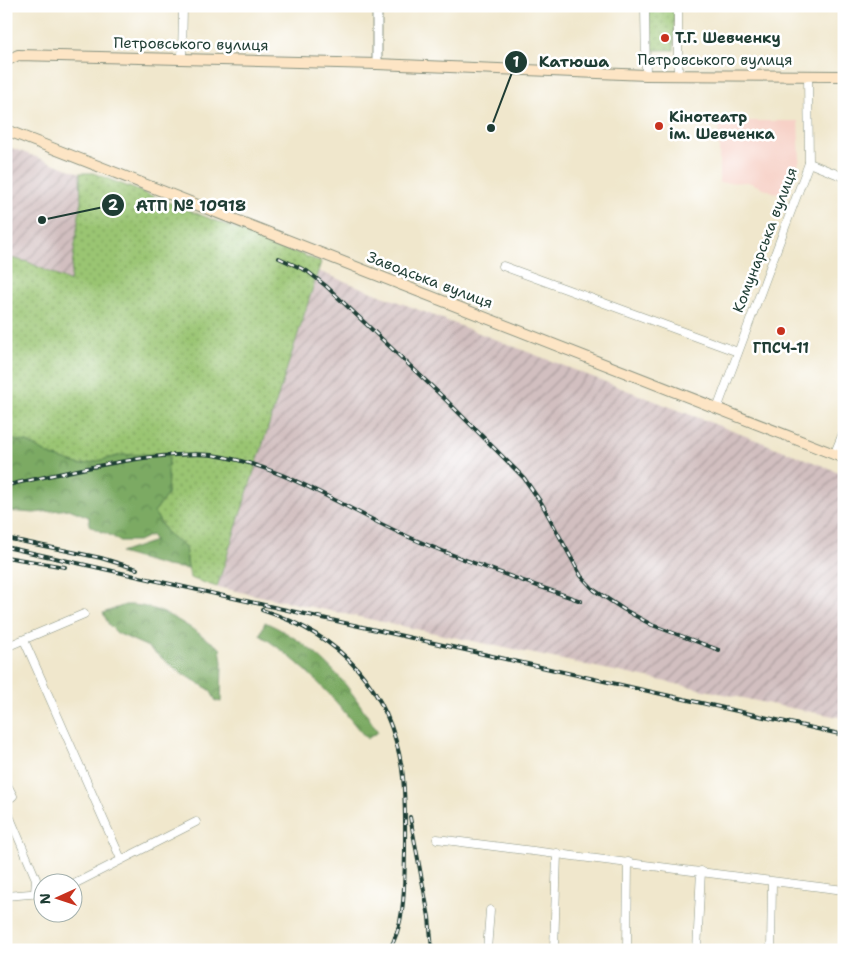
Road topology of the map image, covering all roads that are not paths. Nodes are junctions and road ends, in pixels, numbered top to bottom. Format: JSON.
{"nodes":[{"id":1,"x":183,"y":6,"type":"edge"},
{"id":2,"x":377,"y":6,"type":"edge"},
{"id":3,"x":645,"y":6,"type":"edge"},
{"id":4,"x":678,"y":6,"type":"edge"},
{"id":5,"x":182,"y":58,"type":"junction"},
{"id":6,"x":6,"y":61,"type":"edge"},
{"id":7,"x":377,"y":64,"type":"junction"},
{"id":8,"x":646,"y":75,"type":"junction"},
{"id":9,"x":678,"y":75,"type":"junction"},
{"id":10,"x":808,"y":75,"type":"junction"},
{"id":11,"x":844,"y":76,"type":"edge"},
{"id":12,"x":6,"y":130,"type":"edge"},
{"id":13,"x":809,"y":163,"type":"junction"},
{"id":14,"x":844,"y":177,"type":"edge"},
{"id":15,"x":503,"y":266,"type":"dead end"},
{"id":16,"x":738,"y":352,"type":"junction"},
{"id":17,"x":717,"y":408,"type":"junction"},
{"id":18,"x":844,"y":431,"type":"edge"},
{"id":19,"x":839,"y":457,"type":"edge"},
{"id":20,"x":84,"y":614,"type":"dead end"},
{"id":21,"x":24,"y":640,"type":"junction"},
{"id":22,"x":6,"y":647,"type":"edge"},
{"id":23,"x":6,"y":783,"type":"edge"},
{"id":24,"x":6,"y":801,"type":"edge"},
{"id":25,"x":6,"y":806,"type":"edge"},
{"id":26,"x":196,"y":822,"type":"dead end"},
{"id":27,"x":438,"y":839,"type":"dead end"},
{"id":28,"x":557,"y":853,"type":"junction"},
{"id":29,"x":121,"y":859,"type":"junction"},
{"id":30,"x":628,"y":862,"type":"junction"},
{"id":31,"x":701,"y":871,"type":"junction"},
{"id":32,"x":34,"y":874,"type":"edge"},
{"id":33,"x":82,"y":880,"type":"edge"},
{"id":34,"x":772,"y":882,"type":"junction"},
{"id":35,"x":844,"y":890,"type":"edge"},
{"id":36,"x":32,"y":894,"type":"edge"},
{"id":37,"x":6,"y":896,"type":"edge"},
{"id":38,"x":490,"y":910,"type":"dead end"},
{"id":39,"x":487,"y":950,"type":"edge"},
{"id":40,"x":554,"y":950,"type":"edge"},
{"id":41,"x":627,"y":950,"type":"edge"},
{"id":42,"x":697,"y":950,"type":"edge"},
{"id":43,"x":772,"y":950,"type":"edge"}],
"edges":[{"from":1,"to":5,"type":"street"},
{"from":2,"to":7,"type":"street"},
{"from":3,"to":8,"type":"street"},
{"from":4,"to":9,"type":"street"},
{"from":5,"to":6,"type":"main road","name":"Петровського вулиця"},
{"from":5,"to":7,"type":"main road","name":"Петровського вулиця"},
{"from":7,"to":8,"type":"main road","name":"Петровського вулиця"},
{"from":8,"to":9,"type":"main road","name":"Петровського вулиця"},
{"from":9,"to":10,"type":"main road","name":"Петровського вулиця"},
{"from":10,"to":11,"type":"main road","name":"Петровського вулиця"},
{"from":10,"to":13,"type":"street","name":"Комунарська вулиця"},
{"from":12,"to":17,"type":"main road","name":"Заводська вулиця"},
{"from":13,"to":14,"type":"street"},
{"from":13,"to":16,"type":"street","name":"Комунарська вулиця"},
{"from":15,"to":16,"type":"street"},
{"from":16,"to":17,"type":"street","name":"Комунарська вулиця"},
{"from":17,"to":19,"type":"main road","name":"Заводська вулиця"},
{"from":18,"to":19,"type":"street"},
{"from":20,"to":21,"type":"street"},
{"from":21,"to":22,"type":"street"},
{"from":21,"to":29,"type":"street"},
{"from":23,"to":24,"type":"street"},
{"from":25,"to":32,"type":"street"},
{"from":26,"to":29,"type":"street"},
{"from":27,"to":28,"type":"street"},
{"from":28,"to":30,"type":"street"},
{"from":28,"to":40,"type":"street"},
{"from":29,"to":33,"type":"street"},
{"from":30,"to":31,"type":"street"},
{"from":30,"to":41,"type":"street"},
{"from":31,"to":34,"type":"street"},
{"from":31,"to":42,"type":"street"},
{"from":34,"to":35,"type":"street"},
{"from":34,"to":43,"type":"street"},
{"from":36,"to":37,"type":"street"},
{"from":38,"to":39,"type":"street"}]}
